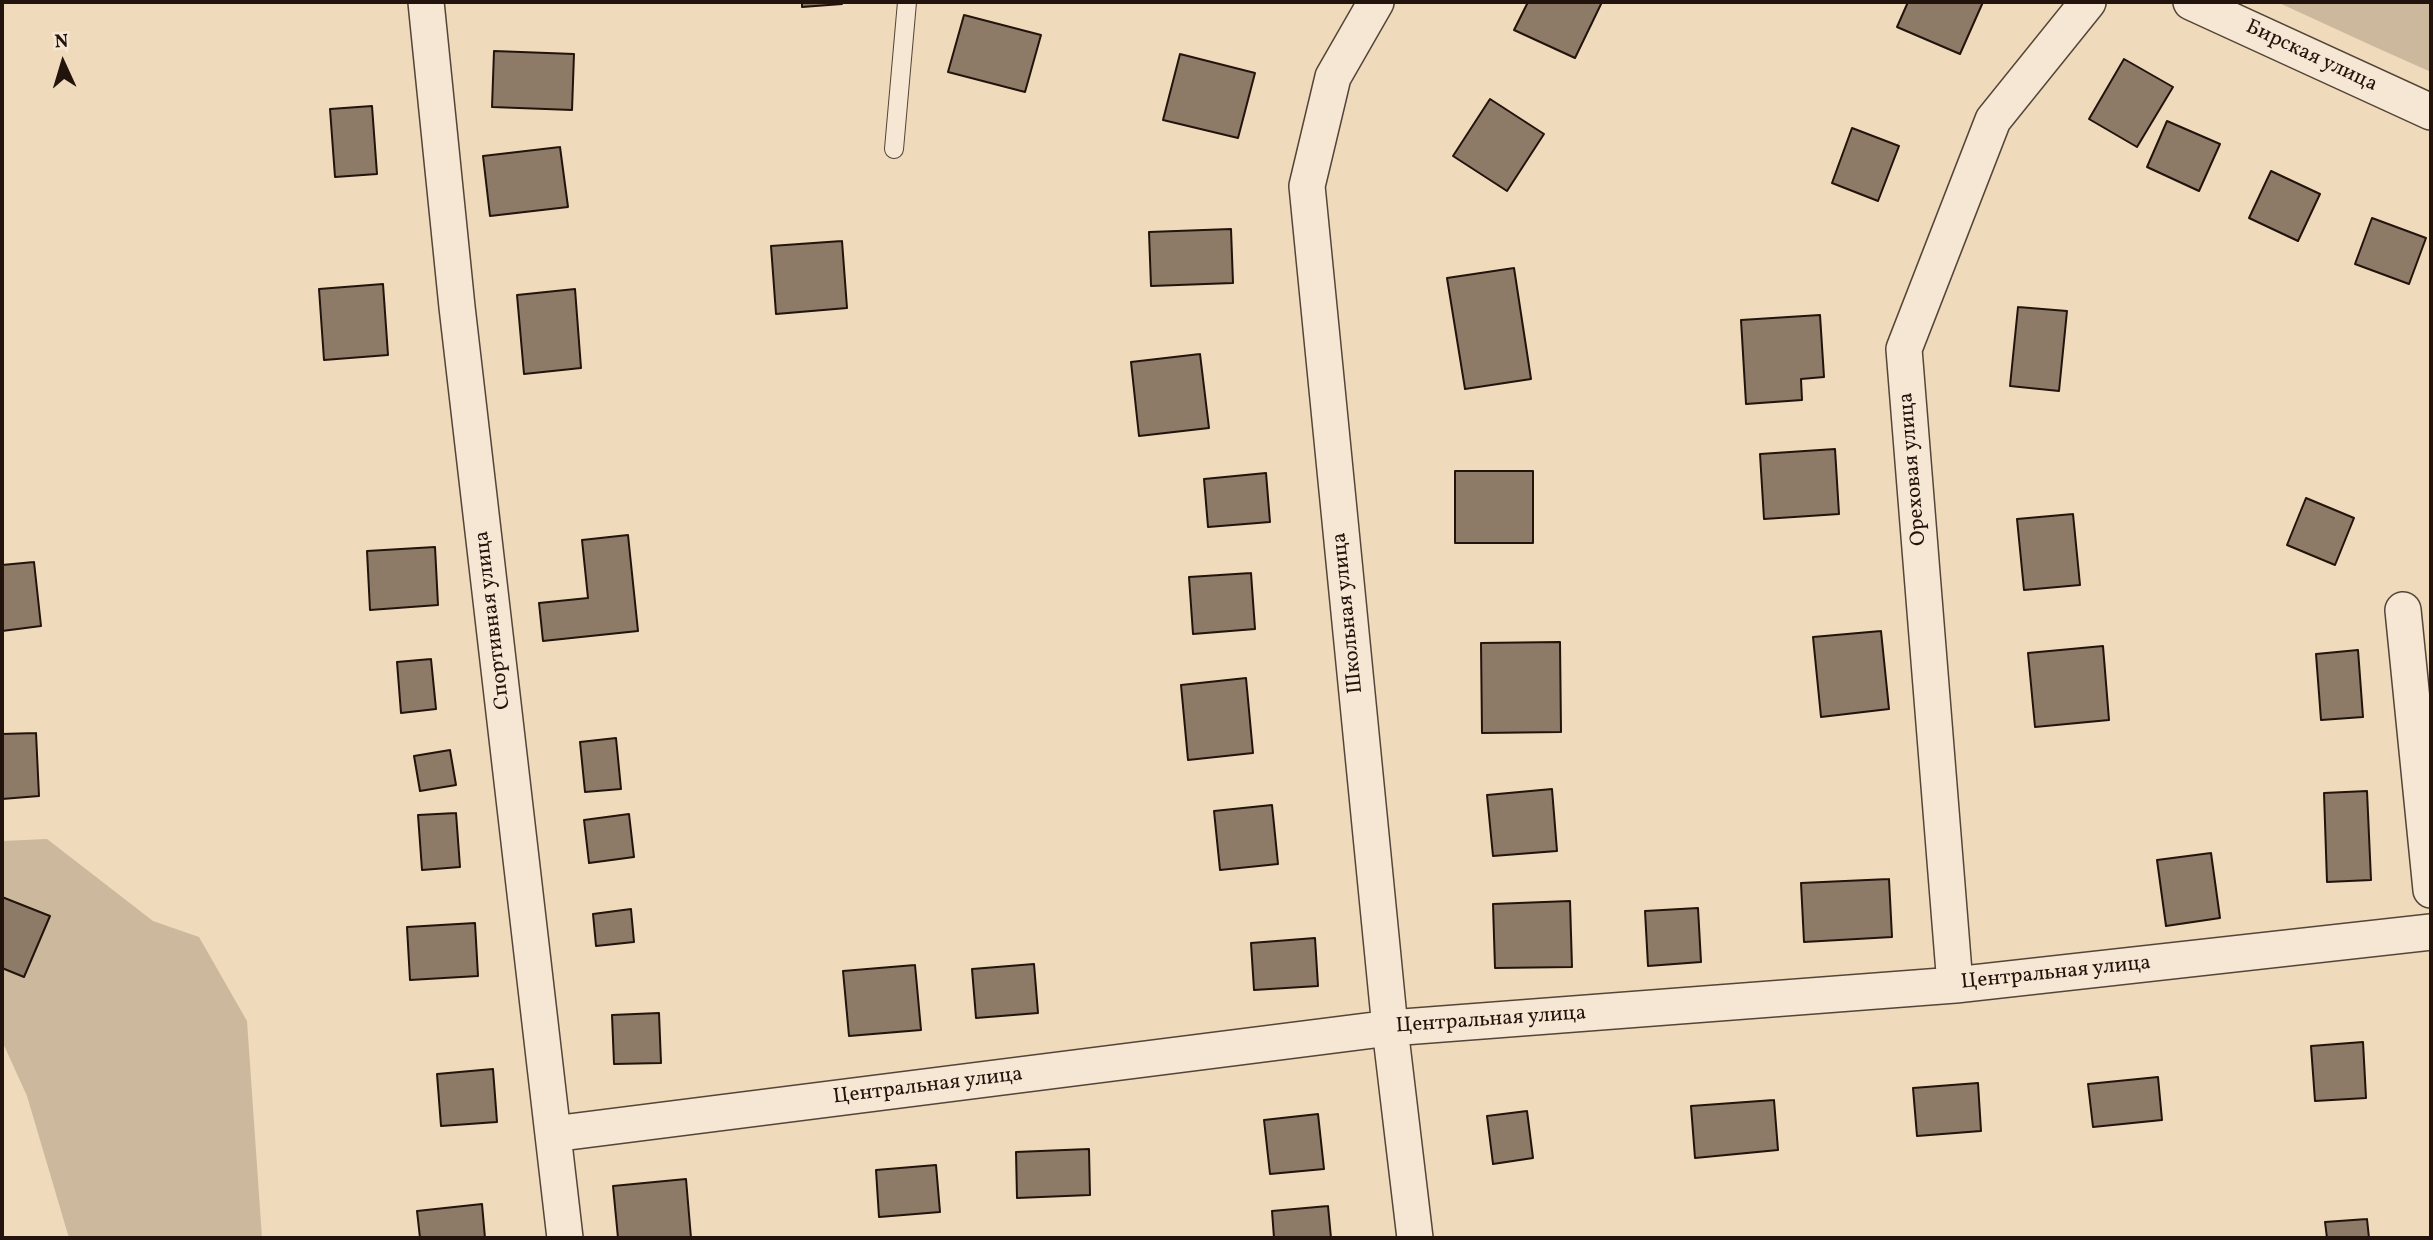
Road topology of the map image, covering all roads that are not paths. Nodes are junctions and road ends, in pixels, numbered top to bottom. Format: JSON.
{"nodes":[{"id":1,"x":426,"y":2,"type":"edge"},
{"id":2,"x":907,"y":2,"type":"edge"},
{"id":3,"x":1377,"y":2,"type":"edge"},
{"id":4,"x":2088,"y":2,"type":"edge"},
{"id":5,"x":2191,"y":2,"type":"edge"},
{"id":6,"x":2431,"y":112,"type":"edge"},
{"id":7,"x":894,"y":149,"type":"dead end"},
{"id":8,"x":2403,"y":610,"type":"dead end"},
{"id":9,"x":2431,"y":890,"type":"edge"},
{"id":10,"x":2431,"y":932,"type":"edge"},
{"id":11,"x":1955,"y":985,"type":"junction"},
{"id":12,"x":1390,"y":1028,"type":"junction"},
{"id":13,"x":553,"y":1134,"type":"junction"},
{"id":14,"x":565,"y":1238,"type":"edge"},
{"id":15,"x":1415,"y":1238,"type":"edge"}],
"edges":[{"from":1,"to":13,"type":"street","name":"Спортивная улица"},
{"from":2,"to":7,"type":"lane"},
{"from":3,"to":12,"type":"street","name":"Школьная улица"},
{"from":4,"to":11,"type":"street","name":"Ореховая улица"},
{"from":5,"to":6,"type":"street","name":"Бирская улица"},
{"from":8,"to":9,"type":"street"},
{"from":10,"to":11,"type":"street","name":"Центральная улица"},
{"from":11,"to":12,"type":"street","name":"Центральная улица"},
{"from":12,"to":13,"type":"street","name":"Центральная улица"},
{"from":12,"to":15,"type":"street","name":"Школьная улица"},
{"from":13,"to":14,"type":"street","name":"Спортивная улица"}]}
